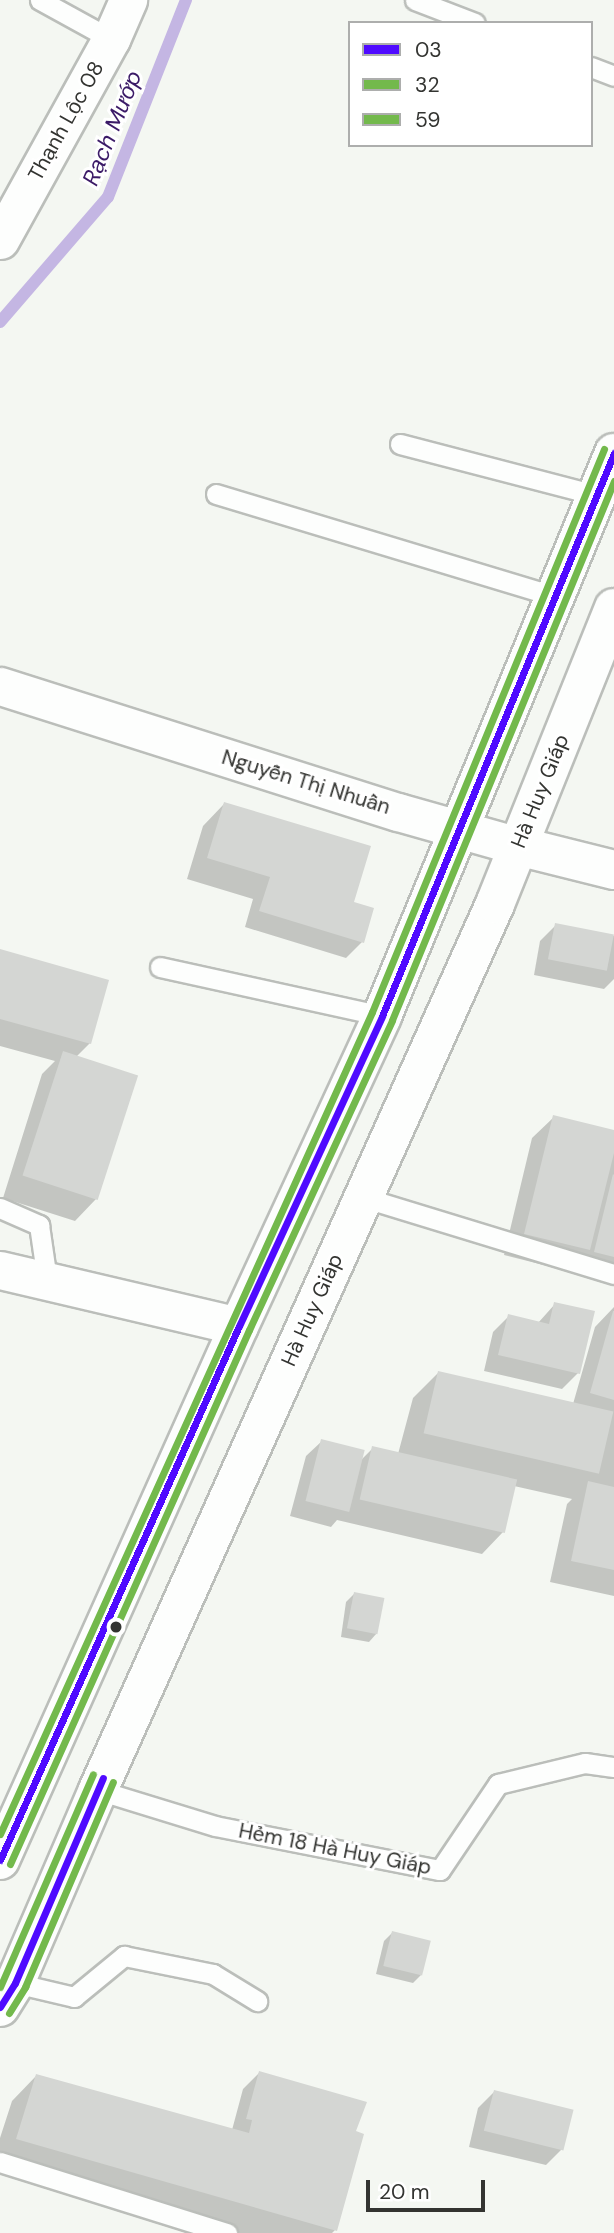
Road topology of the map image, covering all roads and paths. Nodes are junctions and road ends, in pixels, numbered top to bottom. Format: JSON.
{"nodes":[{"id":1,"x":40,"y":0,"type":"edge"},
{"id":2,"x":128,"y":0,"type":"edge"},
{"id":3,"x":415,"y":0,"type":"edge"},
{"id":4,"x":470,"y":21,"type":"edge"},
{"id":5,"x":111,"y":39,"type":"junction"},
{"id":6,"x":593,"y":68,"type":"edge"},
{"id":7,"x":614,"y":76,"type":"edge"},
{"id":8,"x":1,"y":237,"type":"edge"},
{"id":9,"x":400,"y":444,"type":"dead end"},
{"id":10,"x":614,"y":453,"type":"edge"},
{"id":11,"x":216,"y":494,"type":"dead end"},
{"id":12,"x":596,"y":495,"type":"junction"},
{"id":13,"x":554,"y":596,"type":"junction"},
{"id":14,"x":614,"y":608,"type":"edge"},
{"id":15,"x":0,"y":686,"type":"edge"},
{"id":16,"x":461,"y":828,"type":"junction"},
{"id":17,"x":518,"y":846,"type":"junction"},
{"id":18,"x":614,"y":870,"type":"edge"},
{"id":19,"x":160,"y":967,"type":"dead end"},
{"id":20,"x":382,"y":1016,"type":"junction"},
{"id":21,"x":362,"y":1197,"type":"junction"},
{"id":22,"x":0,"y":1209,"type":"edge"},
{"id":23,"x":0,"y":1270,"type":"edge"},
{"id":24,"x":614,"y":1274,"type":"edge"},
{"id":25,"x":47,"y":1280,"type":"junction"},
{"id":26,"x":239,"y":1326,"type":"junction"},
{"id":27,"x":614,"y":1767,"type":"edge"},
{"id":28,"x":98,"y":1790,"type":"junction"},
{"id":29,"x":4,"y":1841,"type":"edge"},
{"id":30,"x":8,"y":1995,"type":"edge"},
{"id":31,"x":257,"y":2001,"type":"dead end"},
{"id":32,"x":0,"y":2162,"type":"edge"},
{"id":33,"x":227,"y":2233,"type":"edge"}],
"edges":[{"from":1,"to":5,"type":"lane"},
{"from":2,"to":5,"type":"street","name":"Thạnh Lộc 08"},
{"from":3,"to":4,"type":"lane"},
{"from":5,"to":8,"type":"street","name":"Thạnh Lộc 08"},
{"from":6,"to":7,"type":"lane"},
{"from":9,"to":12,"type":"lane"},
{"from":10,"to":12,"type":"main road"},
{"from":11,"to":13,"type":"lane"},
{"from":12,"to":13,"type":"main road"},
{"from":13,"to":16,"type":"main road"},
{"from":14,"to":17,"type":"main road","name":"Hà Huy Giáp"},
{"from":15,"to":16,"type":"street","name":"Nguyễn Thị Nhuần"},
{"from":16,"to":17,"type":"street","name":"Nguyễn Thị Nhuần"},
{"from":16,"to":20,"type":"main road"},
{"from":17,"to":18,"type":"main road","name":"Nguyễn Thị Nhuần"},
{"from":17,"to":21,"type":"main road","name":"Hà Huy Giáp"},
{"from":19,"to":20,"type":"lane"},
{"from":20,"to":26,"type":"main road"},
{"from":21,"to":24,"type":"lane"},
{"from":21,"to":28,"type":"main road","name":"Hà Huy Giáp"},
{"from":22,"to":25,"type":"lane"},
{"from":23,"to":25,"type":"street"},
{"from":25,"to":26,"type":"street"},
{"from":26,"to":29,"type":"main road"},
{"from":27,"to":28,"type":"lane","name":"Hẻm 18 Hà Huy Giáp"},
{"from":28,"to":30,"type":"main road","name":"Hà Huy Giáp"},
{"from":30,"to":31,"type":"lane"},
{"from":32,"to":33,"type":"lane"}]}
